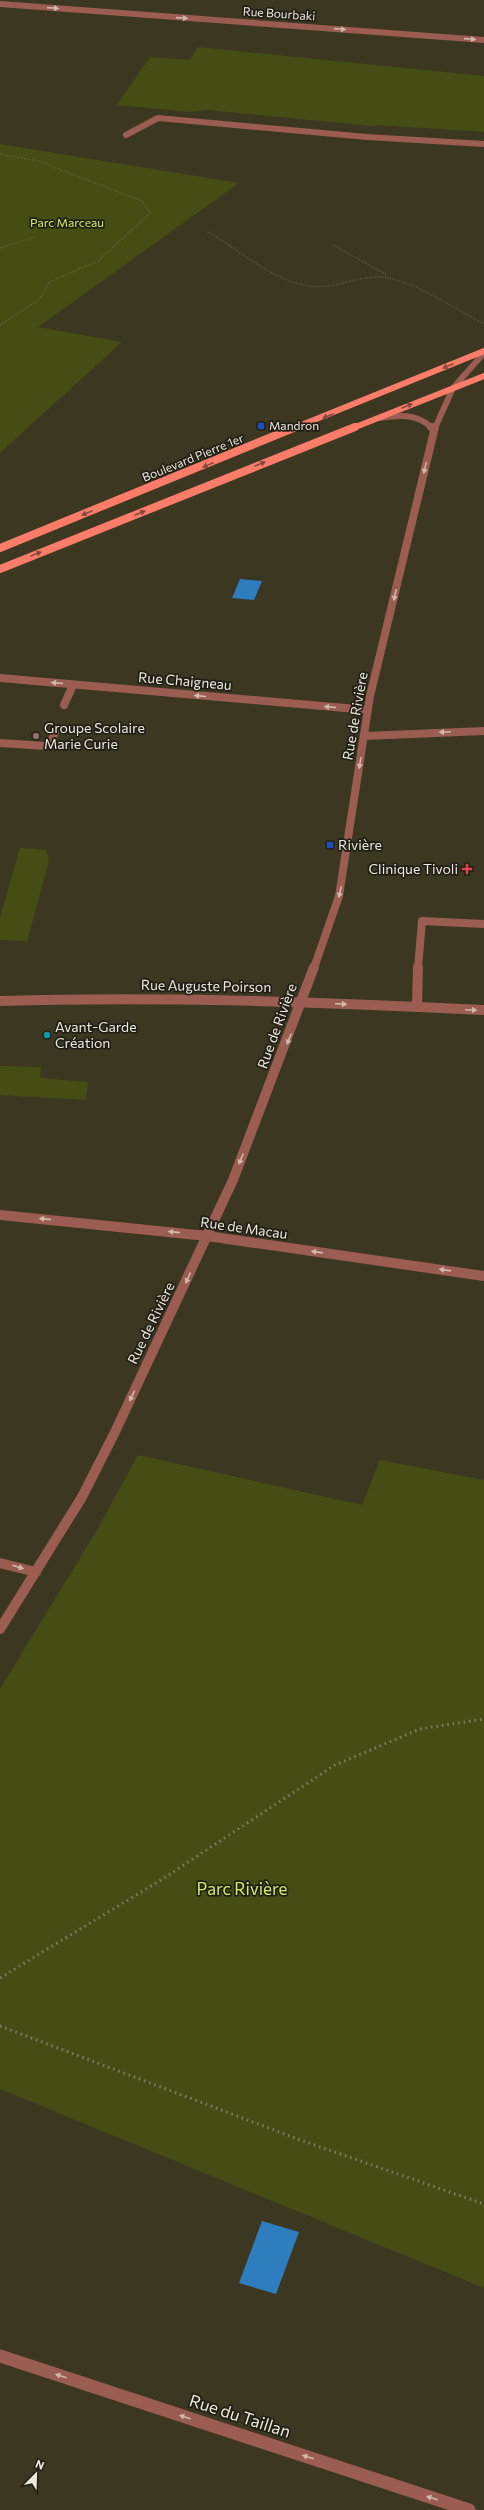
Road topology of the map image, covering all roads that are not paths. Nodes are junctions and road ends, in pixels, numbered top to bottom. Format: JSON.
{"nodes":[{"id":1,"x":0,"y":4,"type":"edge"},
{"id":2,"x":484,"y":40,"type":"edge"},
{"id":3,"x":126,"y":135,"type":"dead end"},
{"id":4,"x":484,"y":144,"type":"edge"},
{"id":5,"x":484,"y":352,"type":"edge"},
{"id":6,"x":484,"y":376,"type":"edge"},
{"id":7,"x":453,"y":388,"type":"junction"},
{"id":8,"x":377,"y":418,"type":"junction"},
{"id":9,"x":434,"y":430,"type":"junction"},
{"id":10,"x":0,"y":548,"type":"edge"},
{"id":11,"x":0,"y":569,"type":"edge"},
{"id":12,"x":0,"y":678,"type":"edge"},
{"id":13,"x":73,"y":685,"type":"junction"},
{"id":14,"x":64,"y":705,"type":"dead end"},
{"id":15,"x":368,"y":710,"type":"junction"},
{"id":16,"x":484,"y":731,"type":"edge"},
{"id":17,"x":55,"y":732,"type":"dead end"},
{"id":18,"x":365,"y":736,"type":"junction"},
{"id":19,"x":0,"y":743,"type":"edge"},
{"id":20,"x":484,"y":924,"type":"edge"},
{"id":21,"x":0,"y":1001,"type":"edge"},
{"id":22,"x":302,"y":1002,"type":"junction"},
{"id":23,"x":417,"y":1007,"type":"junction"},
{"id":24,"x":484,"y":1010,"type":"edge"},
{"id":25,"x":0,"y":1215,"type":"edge"},
{"id":26,"x":207,"y":1236,"type":"junction"},
{"id":27,"x":484,"y":1276,"type":"edge"},
{"id":28,"x":0,"y":1563,"type":"edge"},
{"id":29,"x":36,"y":1572,"type":"junction"},
{"id":30,"x":0,"y":1629,"type":"edge"},
{"id":31,"x":0,"y":2356,"type":"edge"},
{"id":32,"x":469,"y":2510,"type":"edge"}],
"edges":[{"from":1,"to":2,"type":"street","name":"Rue Bourbaki","one_way":true},
{"from":3,"to":4,"type":"street"},
{"from":5,"to":7,"type":"street","name":"Rue de Rivière"},
{"from":5,"to":10,"type":"main road","name":"Boulevard Pierre 1er","one_way":true},
{"from":6,"to":7,"type":"main road"},
{"from":8,"to":7,"type":"main road","one_way":true},
{"from":7,"to":9,"type":"street","name":"Rue de Rivière"},
{"from":8,"to":9,"type":"street"},
{"from":11,"to":8,"type":"main road","one_way":true},
{"from":9,"to":15,"type":"street","name":"Rue de Rivière","one_way":true},
{"from":13,"to":12,"type":"street","name":"Rue Chaigneau","one_way":true},
{"from":13,"to":14,"type":"street"},
{"from":15,"to":13,"type":"street","name":"Rue Chaigneau","one_way":true},
{"from":15,"to":18,"type":"street","name":"Rue de Rivière"},
{"from":16,"to":18,"type":"street","one_way":true},
{"from":17,"to":19,"type":"street"},
{"from":18,"to":22,"type":"street","name":"Rue de Rivière","one_way":true},
{"from":20,"to":23,"type":"street"},
{"from":21,"to":22,"type":"street","name":"Rue Auguste Poirson"},
{"from":22,"to":23,"type":"street","name":"Rue Auguste Poirson","one_way":true},
{"from":22,"to":26,"type":"street","name":"Rue de Rivière","one_way":true},
{"from":23,"to":24,"type":"street","name":"Rue Auguste Poirson","one_way":true},
{"from":26,"to":25,"type":"street","name":"Rue de Macau","one_way":true},
{"from":27,"to":26,"type":"street","name":"Rue de Macau","one_way":true},
{"from":26,"to":29,"type":"street","name":"Rue de Rivière","one_way":true},
{"from":28,"to":29,"type":"street","one_way":true},
{"from":29,"to":30,"type":"street","name":"Rue de Rivière"},
{"from":32,"to":31,"type":"street","name":"Rue du Taillan","one_way":true}]}
